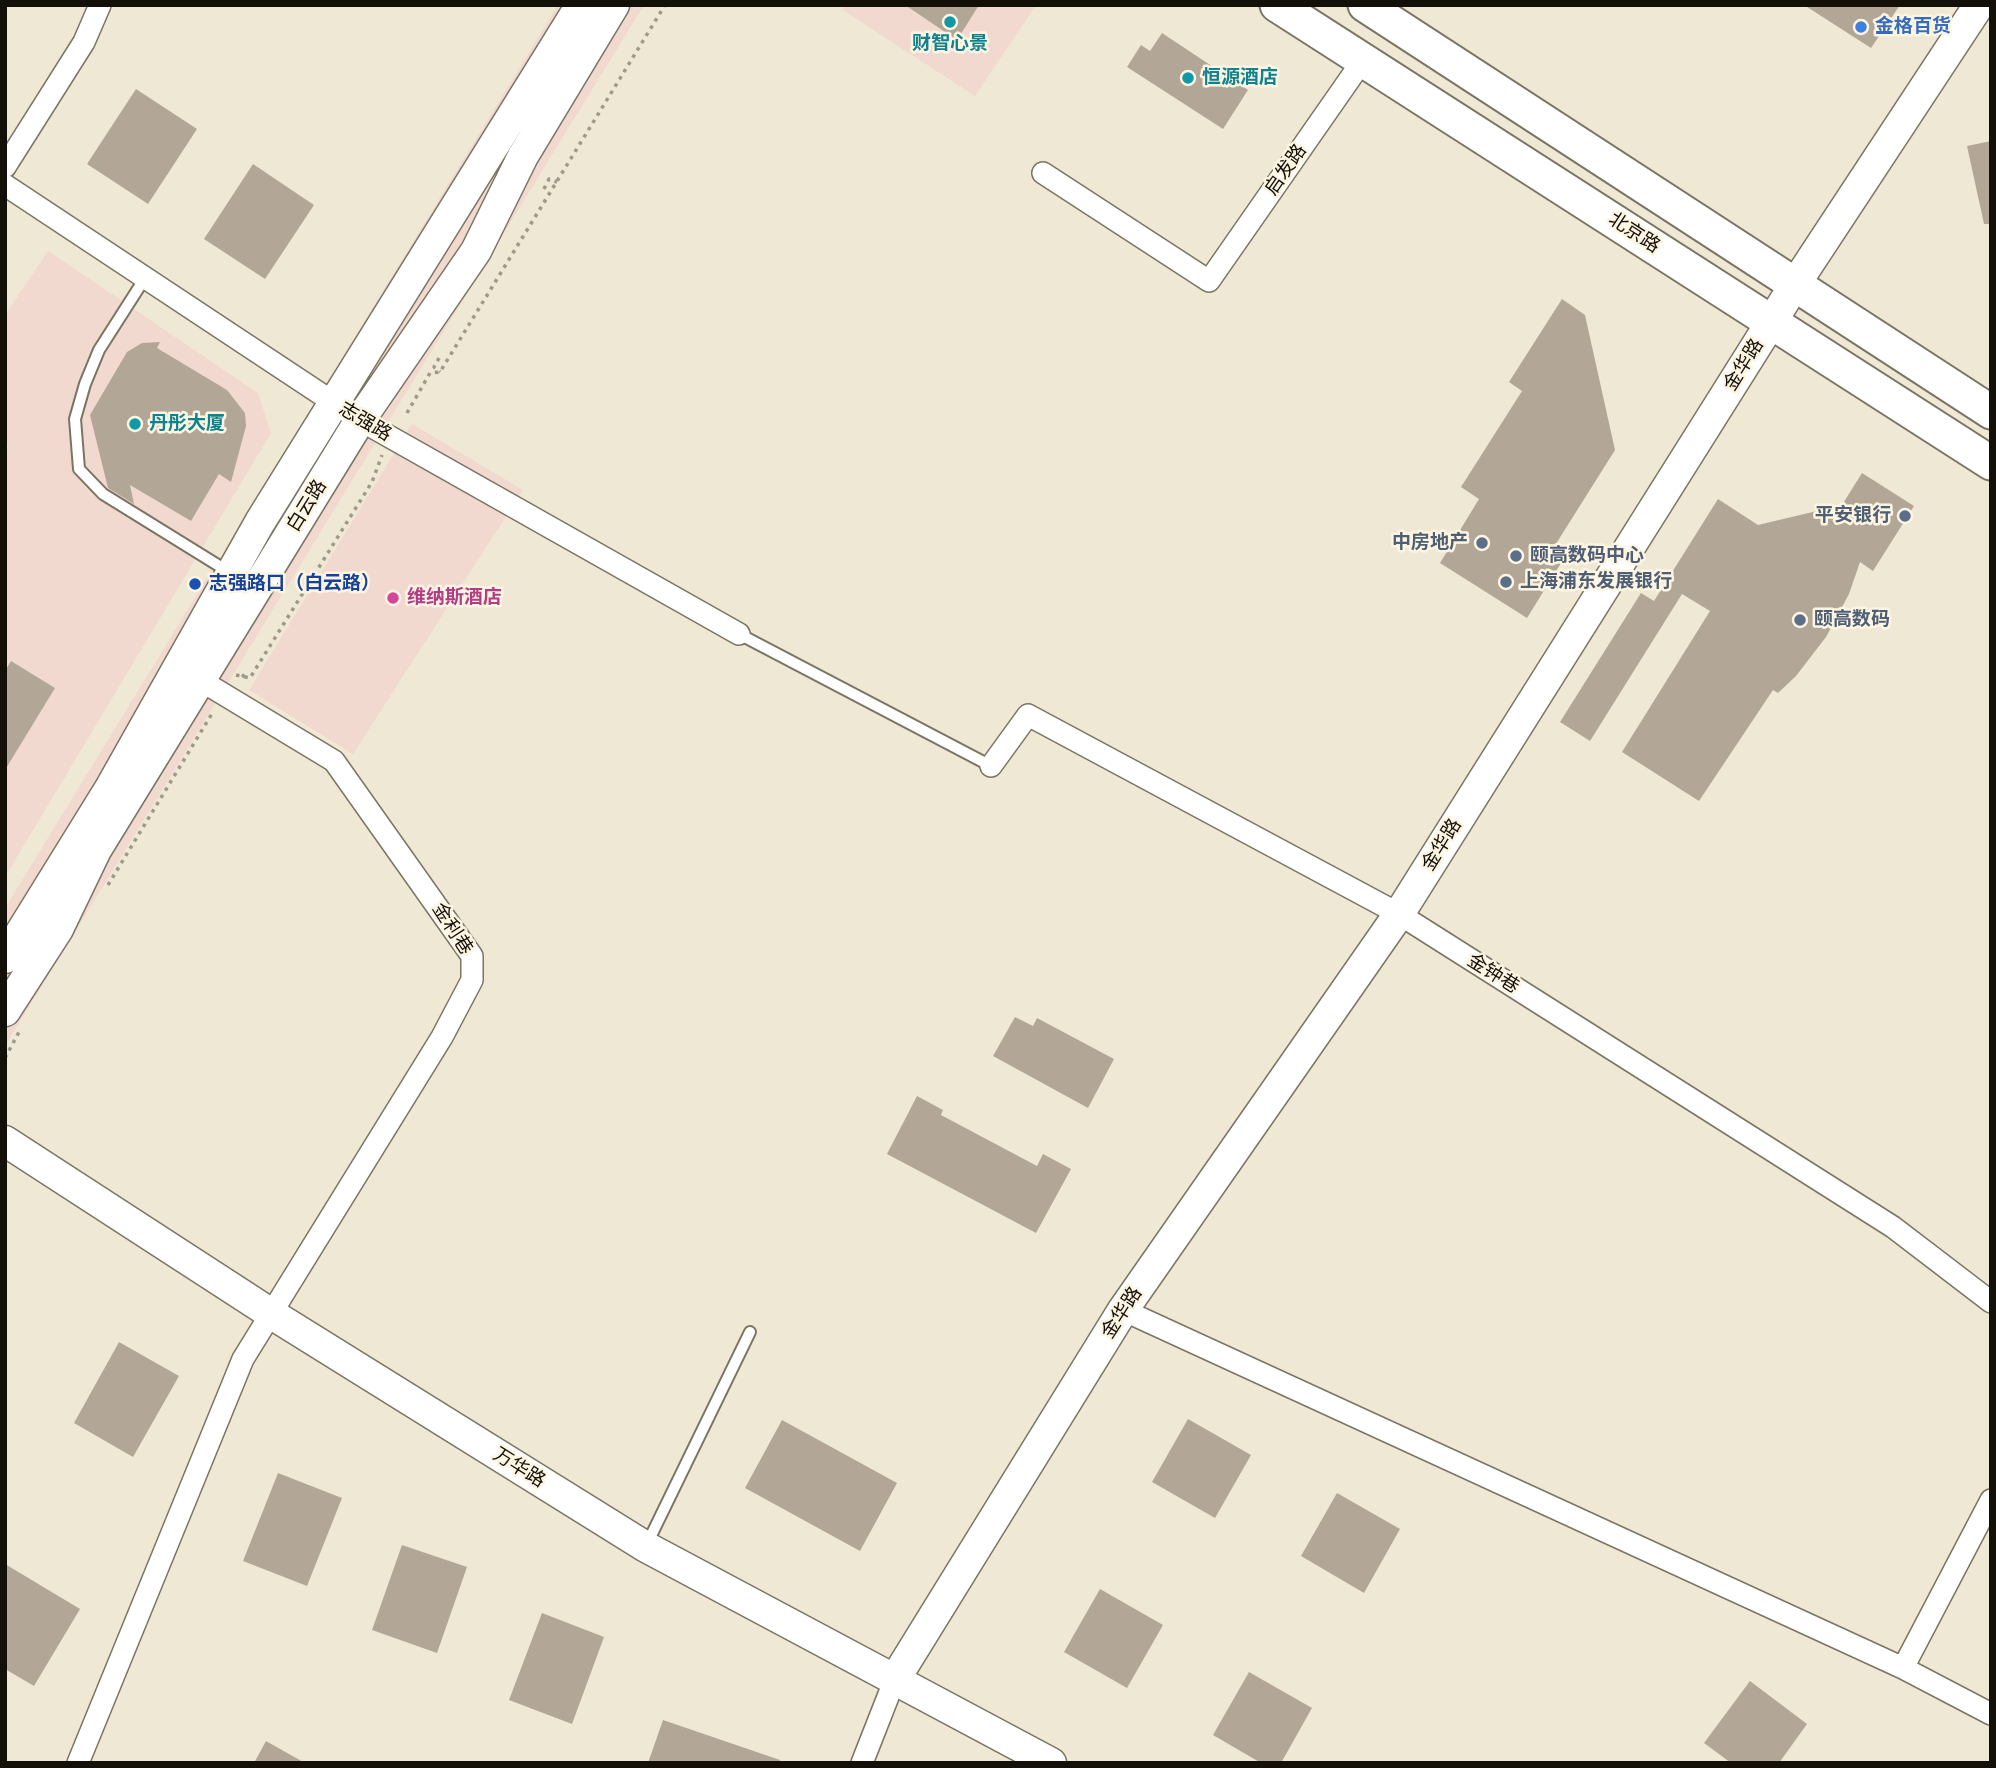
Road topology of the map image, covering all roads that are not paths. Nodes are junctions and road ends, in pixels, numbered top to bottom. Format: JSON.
{"nodes":[{"id":1,"x":100,"y":5,"type":"edge"},
{"id":2,"x":581,"y":5,"type":"edge"},
{"id":3,"x":614,"y":5,"type":"edge"},
{"id":4,"x":1276,"y":5,"type":"edge"},
{"id":5,"x":1365,"y":5,"type":"edge"},
{"id":6,"x":1979,"y":5,"type":"edge"},
{"id":7,"x":1363,"y":60,"type":"junction"},
{"id":8,"x":5,"y":167,"type":"edge"},
{"id":9,"x":1043,"y":173,"type":"dead end"},
{"id":10,"x":5,"y":184,"type":"edge"},
{"id":11,"x":145,"y":278,"type":"junction"},
{"id":12,"x":1794,"y":286,"type":"junction"},
{"id":13,"x":1772,"y":320,"type":"junction"},
{"id":14,"x":334,"y":403,"type":"junction"},
{"id":15,"x":1991,"y":412,"type":"edge"},
{"id":16,"x":360,"y":420,"type":"junction"},
{"id":17,"x":1991,"y":463,"type":"edge"},
{"id":18,"x":232,"y":573,"type":"junction"},
{"id":19,"x":739,"y":634,"type":"joint"},
{"id":20,"x":200,"y":680,"type":"junction"},
{"id":21,"x":991,"y":766,"type":"joint"},
{"id":22,"x":1399,"y":914,"type":"junction"},
{"id":23,"x":5,"y":958,"type":"edge"},
{"id":24,"x":5,"y":1010,"type":"edge"},
{"id":25,"x":5,"y":1141,"type":"edge"},
{"id":26,"x":1991,"y":1302,"type":"edge"},
{"id":27,"x":1123,"y":1310,"type":"junction"},
{"id":28,"x":270,"y":1313,"type":"junction"},
{"id":29,"x":750,"y":1332,"type":"dead end"},
{"id":30,"x":1991,"y":1500,"type":"edge"},
{"id":31,"x":646,"y":1547,"type":"junction"},
{"id":32,"x":1903,"y":1668,"type":"junction"},
{"id":33,"x":895,"y":1679,"type":"junction"},
{"id":34,"x":1991,"y":1714,"type":"edge"},
{"id":35,"x":78,"y":1763,"type":"edge"},
{"id":36,"x":862,"y":1763,"type":"edge"},
{"id":37,"x":1051,"y":1763,"type":"edge"}],
"edges":[{"from":1,"to":8,"type":"street"},
{"from":2,"to":14,"type":"street","name":"白云路"},
{"from":3,"to":16,"type":"street","name":"白云路"},
{"from":4,"to":7,"type":"main road","name":"北京路"},
{"from":5,"to":12,"type":"main road"},
{"from":6,"to":12,"type":"street","name":"金华路"},
{"from":7,"to":9,"type":"street","name":"启发路"},
{"from":7,"to":13,"type":"main road","name":"北京路"},
{"from":10,"to":11,"type":"street","name":"志强路"},
{"from":11,"to":14,"type":"street","name":"志强路"},
{"from":11,"to":18,"type":"lane"},
{"from":12,"to":13,"type":"street","name":"金华路"},
{"from":12,"to":15,"type":"main road"},
{"from":13,"to":17,"type":"main road","name":"北京路"},
{"from":13,"to":22,"type":"street","name":"金华路"},
{"from":14,"to":16,"type":"street","name":"志强路"},
{"from":14,"to":18,"type":"street","name":"白云路"},
{"from":16,"to":19,"type":"street","name":"志强路"},
{"from":16,"to":20,"type":"street","name":"白云路"},
{"from":18,"to":23,"type":"street","name":"白云路"},
{"from":19,"to":21,"type":"lane"},
{"from":20,"to":24,"type":"street","name":"白云路"},
{"from":20,"to":28,"type":"street","name":"金利巷"},
{"from":21,"to":22,"type":"street","name":"金钟巷"},
{"from":22,"to":26,"type":"street","name":"金钟巷"},
{"from":22,"to":27,"type":"street","name":"金华路"},
{"from":25,"to":28,"type":"street","name":"万华路"},
{"from":27,"to":32,"type":"street"},
{"from":27,"to":33,"type":"street","name":"金华路"},
{"from":28,"to":31,"type":"street","name":"万华路"},
{"from":28,"to":35,"type":"street","name":"金利巷"},
{"from":29,"to":31,"type":"lane"},
{"from":30,"to":32,"type":"street"},
{"from":31,"to":33,"type":"street","name":"万华路"},
{"from":32,"to":34,"type":"street"},
{"from":33,"to":36,"type":"street"},
{"from":33,"to":37,"type":"street","name":"万华路"}]}
